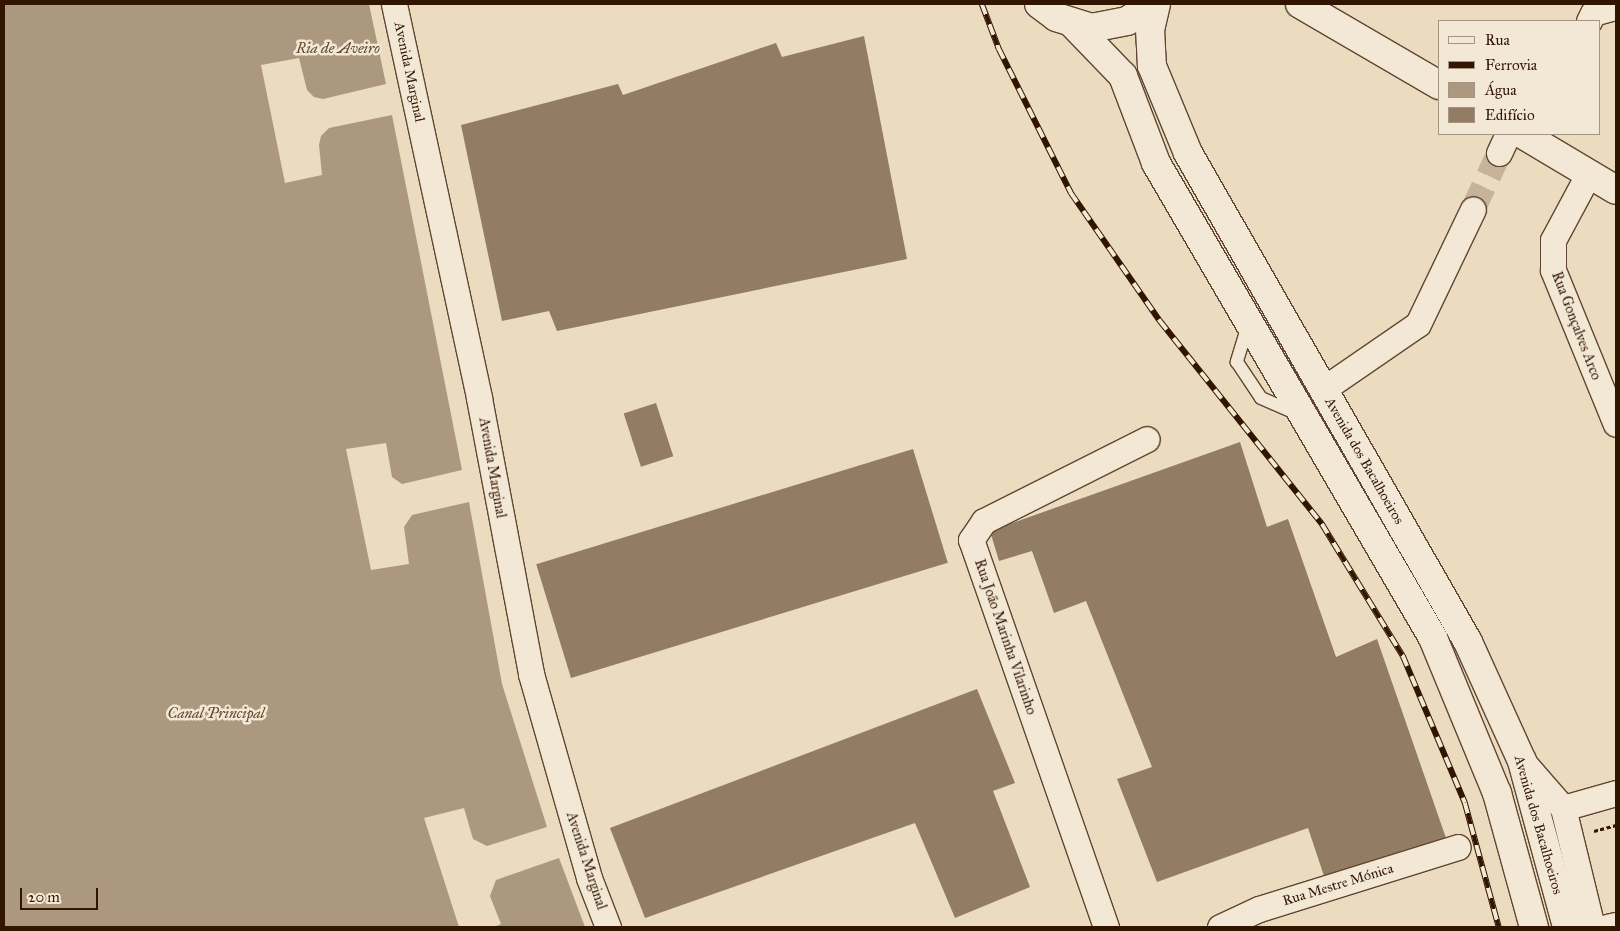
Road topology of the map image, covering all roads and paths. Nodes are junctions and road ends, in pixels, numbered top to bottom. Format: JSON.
{"nodes":[{"id":1,"x":394,"y":4,"type":"edge"},
{"id":2,"x":1038,"y":4,"type":"edge"},
{"id":3,"x":1154,"y":4,"type":"edge"},
{"id":4,"x":1300,"y":4,"type":"edge"},
{"id":5,"x":1073,"y":24,"type":"junction"},
{"id":6,"x":1438,"y":84,"type":"edge"},
{"id":7,"x":1531,"y":136,"type":"edge"},
{"id":8,"x":1588,"y":173,"type":"junction"},
{"id":9,"x":1616,"y":190,"type":"edge"},
{"id":10,"x":1473,"y":209,"type":"tunnel mouth"},
{"id":11,"x":1322,"y":390,"type":"junction"},
{"id":12,"x":1616,"y":424,"type":"edge"},
{"id":13,"x":1147,"y":439,"type":"dead end"},
{"id":14,"x":1522,"y":761,"type":"junction"},
{"id":15,"x":1616,"y":793,"type":"edge"},
{"id":16,"x":1563,"y":808,"type":"junction"},
{"id":17,"x":1616,"y":824,"type":"edge"},
{"id":18,"x":1591,"y":832,"type":"dead end"},
{"id":19,"x":1458,"y":847,"type":"dead end"},
{"id":20,"x":1616,"y":925,"type":"edge"},
{"id":21,"x":608,"y":927,"type":"edge"},
{"id":22,"x":1106,"y":927,"type":"edge"},
{"id":23,"x":1220,"y":927,"type":"edge"},
{"id":24,"x":1534,"y":927,"type":"edge"},
{"id":25,"x":1566,"y":927,"type":"edge"},
{"id":26,"x":1592,"y":927,"type":"edge"},
{"id":27,"x":1607,"y":927,"type":"edge"}],
"edges":[{"from":1,"to":21,"type":"street","name":"Avenida Marginal"},
{"from":2,"to":5,"type":"main road","name":"Avenida dos Bacalhoeiros"},
{"from":3,"to":5,"type":"main road","name":"Avenida dos Bacalhoeiros"},
{"from":3,"to":11,"type":"main road","name":"Avenida dos Bacalhoeiros"},
{"from":4,"to":6,"type":"main road"},
{"from":5,"to":24,"type":"main road","name":"Avenida dos Bacalhoeiros"},
{"from":7,"to":8,"type":"main road"},
{"from":8,"to":9,"type":"main road"},
{"from":8,"to":12,"type":"street","name":"Rua Gonçalves Arco"},
{"from":10,"to":11,"type":"street"},
{"from":11,"to":14,"type":"main road","name":"Avenida dos Bacalhoeiros"},
{"from":13,"to":22,"type":"street","name":"Rua João Marinha Vilarinho"},
{"from":14,"to":16,"type":"street"},
{"from":14,"to":25,"type":"main road","name":"Avenida dos Bacalhoeiros"},
{"from":15,"to":16,"type":"street"},
{"from":16,"to":26,"type":"street"},
{"from":17,"to":18,"type":"path"},
{"from":19,"to":23,"type":"street","name":"Rua Mestre Mónica"},
{"from":20,"to":27,"type":"street"}]}
